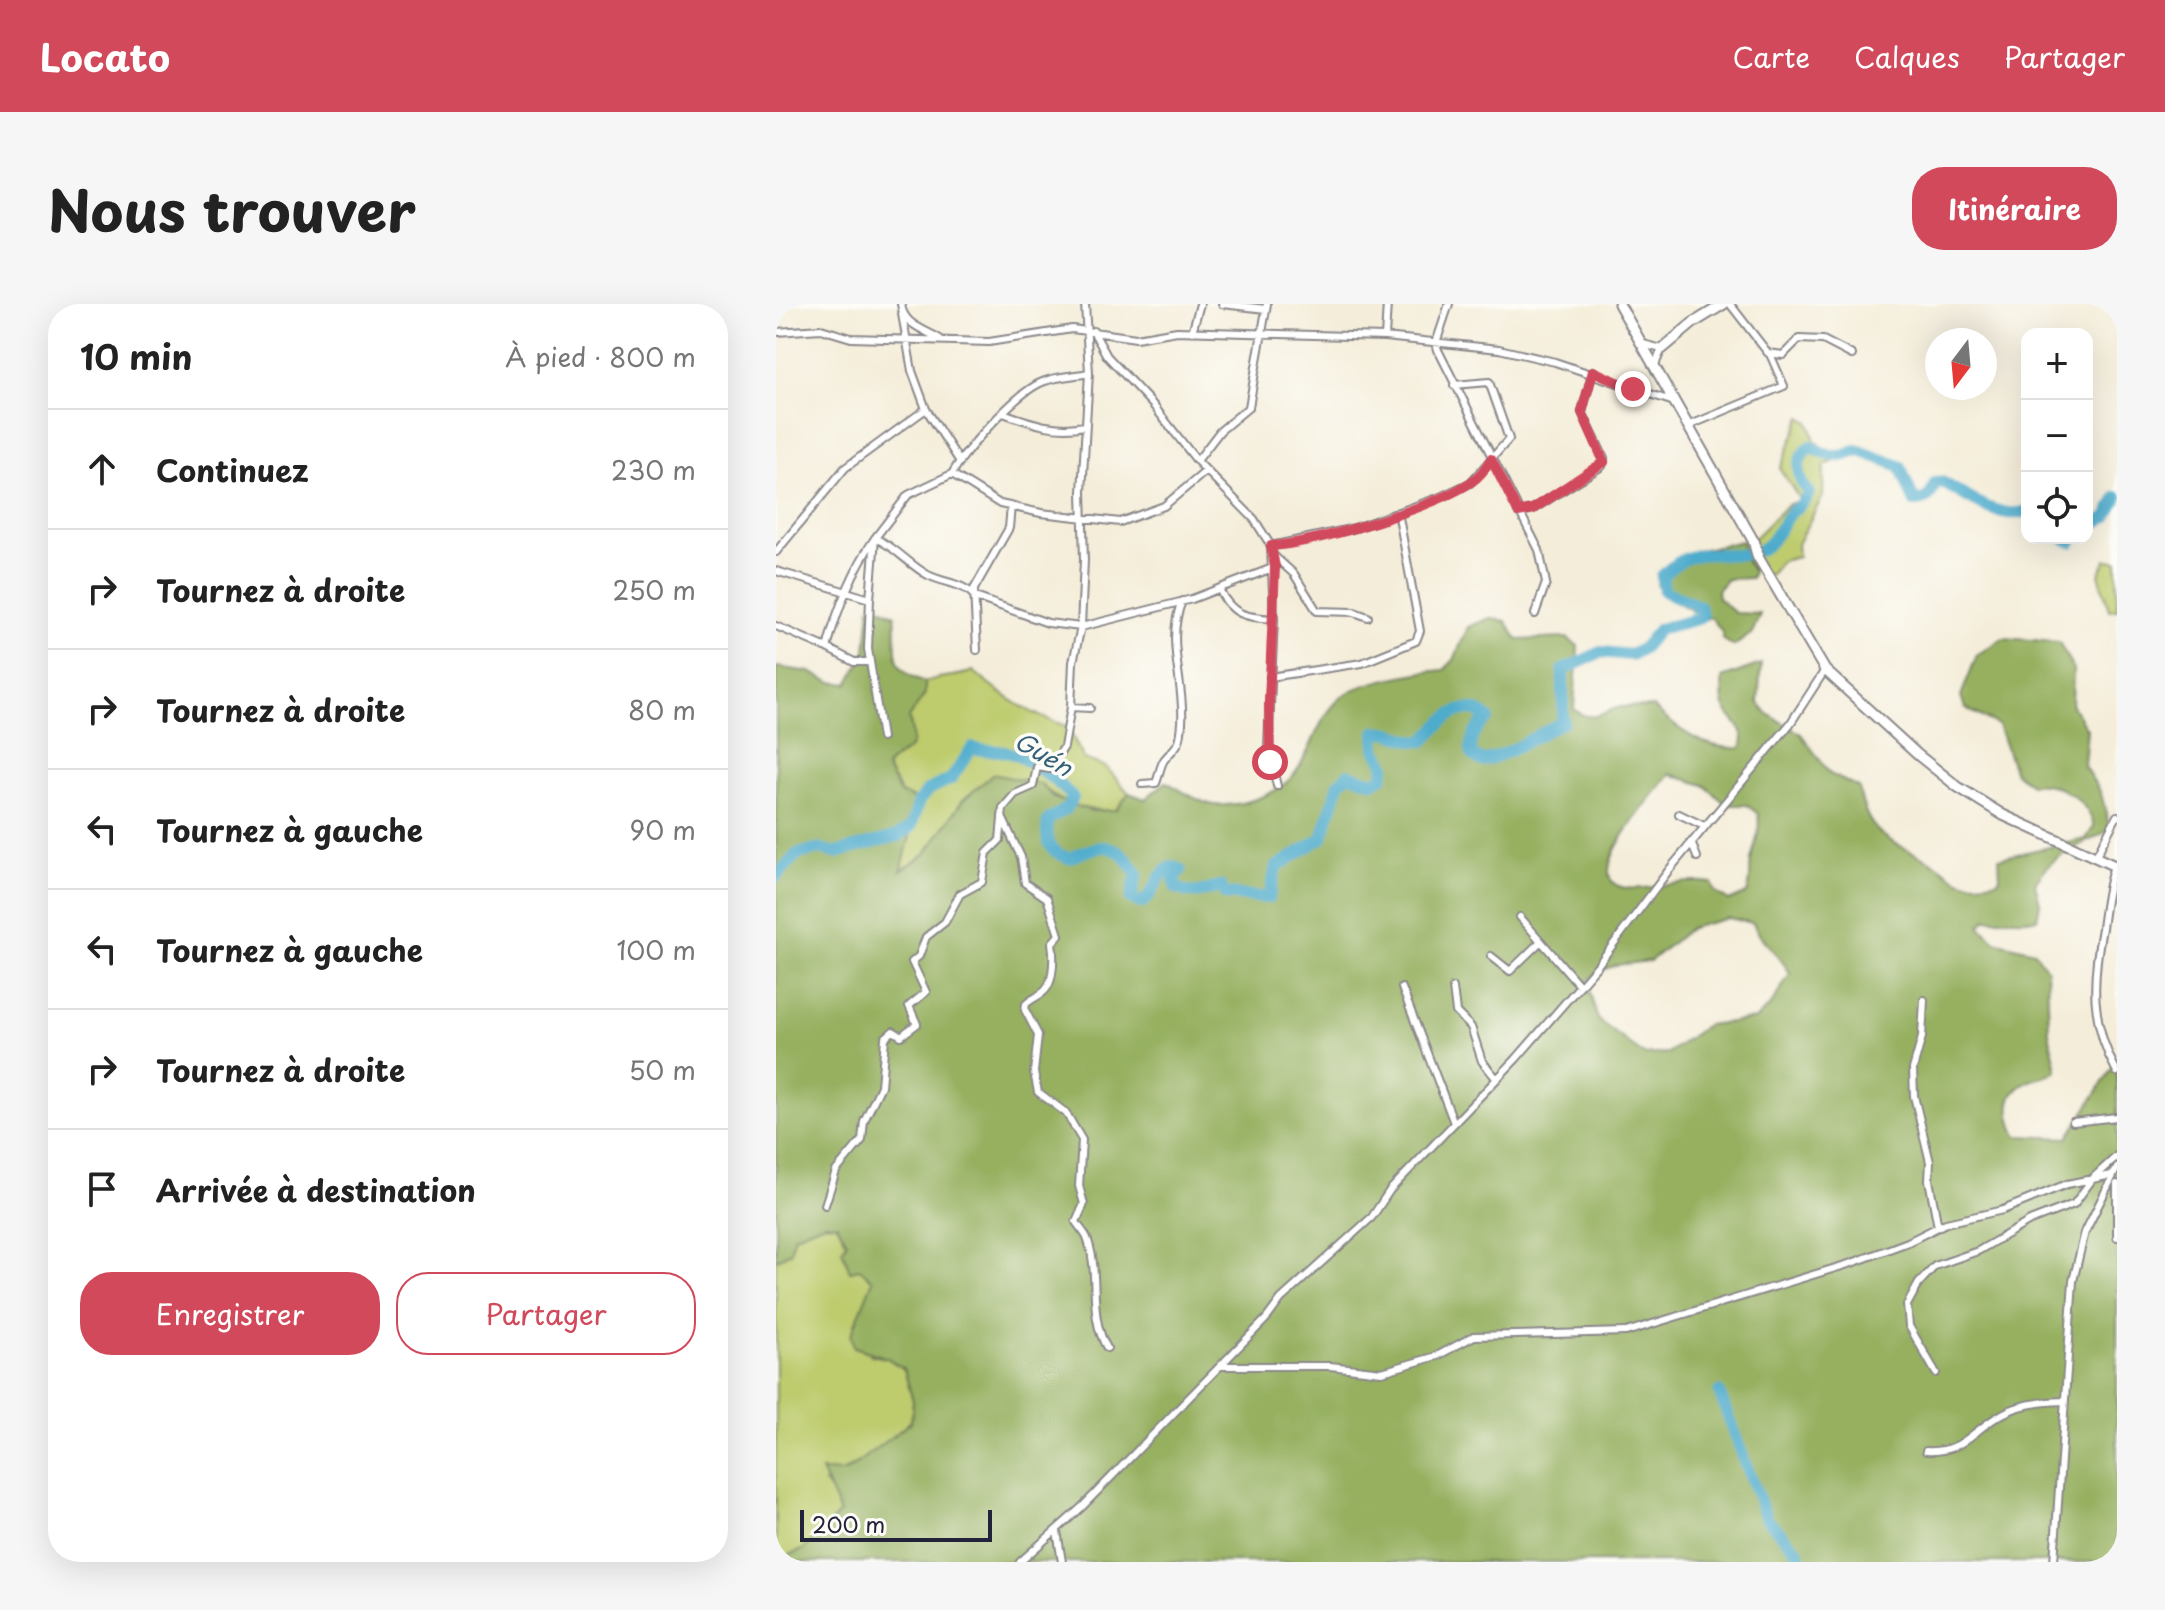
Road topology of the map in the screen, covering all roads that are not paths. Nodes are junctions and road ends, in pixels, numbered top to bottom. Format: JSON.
{"nodes":[{"id":1,"x":901,"y":304,"type":"edge"},
{"id":2,"x":1085,"y":304,"type":"edge"},
{"id":3,"x":1200,"y":304,"type":"edge"},
{"id":4,"x":1222,"y":304,"type":"edge"},
{"id":5,"x":1387,"y":304,"type":"edge"},
{"id":6,"x":1449,"y":304,"type":"edge"},
{"id":7,"x":1619,"y":304,"type":"edge"},
{"id":8,"x":1727,"y":304,"type":"edge"},
{"id":9,"x":1266,"y":306,"type":"edge"},
{"id":10,"x":902,"y":314,"type":"junction"},
{"id":11,"x":1089,"y":330,"type":"junction"},
{"id":12,"x":776,"y":332,"type":"edge"},
{"id":13,"x":1192,"y":332,"type":"junction"},
{"id":14,"x":1263,"y":334,"type":"junction"},
{"id":15,"x":1385,"y":337,"type":"junction"},
{"id":16,"x":904,"y":339,"type":"junction"},
{"id":17,"x":940,"y":339,"type":"junction"},
{"id":18,"x":1641,"y":342,"type":"junction"},
{"id":19,"x":1436,"y":343,"type":"junction"},
{"id":20,"x":1662,"y":349,"type":"junction"},
{"id":21,"x":1770,"y":354,"type":"junction"},
{"id":22,"x":1852,"y":355,"type":"dead end"},
{"id":23,"x":1654,"y":367,"type":"junction"},
{"id":24,"x":1593,"y":371,"type":"junction"},
{"id":25,"x":1089,"y":373,"type":"junction"},
{"id":26,"x":1454,"y":385,"type":"junction"},
{"id":27,"x":1674,"y":402,"type":"junction"},
{"id":28,"x":926,"y":409,"type":"junction"},
{"id":29,"x":1003,"y":413,"type":"junction"},
{"id":30,"x":1084,"y":426,"type":"junction"},
{"id":31,"x":1688,"y":426,"type":"junction"},
{"id":32,"x":1491,"y":459,"type":"junction"},
{"id":33,"x":1197,"y":461,"type":"junction"},
{"id":34,"x":960,"y":462,"type":"junction"},
{"id":35,"x":1206,"y":471,"type":"junction"},
{"id":36,"x":952,"y":474,"type":"junction"},
{"id":37,"x":1011,"y":506,"type":"junction"},
{"id":38,"x":1398,"y":512,"type":"junction"},
{"id":39,"x":1518,"y":512,"type":"junction"},
{"id":40,"x":1083,"y":516,"type":"junction"},
{"id":41,"x":875,"y":538,"type":"junction"},
{"id":42,"x":1754,"y":542,"type":"joint"},
{"id":43,"x":1271,"y":546,"type":"junction"},
{"id":44,"x":776,"y":552,"type":"edge"},
{"id":45,"x":1274,"y":556,"type":"junction"},
{"id":46,"x":1758,"y":557,"type":"joint"},
{"id":47,"x":1275,"y":567,"type":"junction"},
{"id":48,"x":776,"y":571,"type":"edge"},
{"id":49,"x":1219,"y":589,"type":"junction"},
{"id":50,"x":847,"y":595,"type":"junction"},
{"id":51,"x":975,"y":597,"type":"junction"},
{"id":52,"x":870,"y":599,"type":"junction"},
{"id":53,"x":1182,"y":601,"type":"junction"},
{"id":54,"x":1535,"y":614,"type":"dead end"},
{"id":55,"x":1368,"y":617,"type":"dead end"},
{"id":56,"x":1274,"y":619,"type":"junction"},
{"id":57,"x":776,"y":626,"type":"edge"},
{"id":58,"x":1081,"y":627,"type":"junction"},
{"id":59,"x":827,"y":648,"type":"junction"},
{"id":60,"x":977,"y":650,"type":"dead end"},
{"id":61,"x":870,"y":662,"type":"junction"},
{"id":62,"x":1825,"y":670,"type":"junction"},
{"id":63,"x":1270,"y":677,"type":"junction"},
{"id":64,"x":1071,"y":707,"type":"junction"},
{"id":65,"x":1090,"y":708,"type":"dead end"},
{"id":66,"x":882,"y":738,"type":"dead end"},
{"id":67,"x":1142,"y":784,"type":"dead end"},
{"id":68,"x":1277,"y":786,"type":"dead end"},
{"id":69,"x":1001,"y":814,"type":"junction"},
{"id":70,"x":1679,"y":814,"type":"dead end"},
{"id":71,"x":2117,"y":816,"type":"edge"},
{"id":72,"x":1704,"y":826,"type":"junction"},
{"id":73,"x":1691,"y":842,"type":"junction"},
{"id":74,"x":1697,"y":857,"type":"dead end"},
{"id":75,"x":2095,"y":858,"type":"junction"},
{"id":76,"x":2116,"y":867,"type":"edge"},
{"id":77,"x":1520,"y":917,"type":"dead end"},
{"id":78,"x":1540,"y":942,"type":"junction"},
{"id":79,"x":1491,"y":956,"type":"dead end"},
{"id":80,"x":1580,"y":986,"type":"junction"},
{"id":81,"x":1402,"y":988,"type":"dead end"},
{"id":82,"x":1453,"y":988,"type":"dead end"},
{"id":83,"x":1924,"y":1000,"type":"dead end"},
{"id":84,"x":2117,"y":1072,"type":"edge"},
{"id":85,"x":1496,"y":1078,"type":"junction"},
{"id":86,"x":2117,"y":1117,"type":"edge"},
{"id":87,"x":2073,"y":1122,"type":"dead end"},
{"id":88,"x":1454,"y":1123,"type":"junction"},
{"id":89,"x":2117,"y":1156,"type":"edge"},
{"id":90,"x":2117,"y":1168,"type":"edge"},
{"id":91,"x":2112,"y":1175,"type":"junction"},
{"id":92,"x":2094,"y":1177,"type":"junction"},
{"id":93,"x":2117,"y":1184,"type":"edge"},
{"id":94,"x":825,"y":1205,"type":"dead end"},
{"id":95,"x":1938,"y":1227,"type":"junction"},
{"id":96,"x":2117,"y":1237,"type":"edge"},
{"id":97,"x":1107,"y":1348,"type":"dead end"},
{"id":98,"x":1221,"y":1366,"type":"junction"},
{"id":99,"x":1936,"y":1373,"type":"dead end"},
{"id":100,"x":2064,"y":1401,"type":"junction"},
{"id":101,"x":1926,"y":1451,"type":"dead end"},
{"id":102,"x":1057,"y":1531,"type":"junction"},
{"id":103,"x":1020,"y":1562,"type":"edge"},
{"id":104,"x":1062,"y":1562,"type":"edge"},
{"id":105,"x":2054,"y":1562,"type":"edge"}],
"edges":[{"from":1,"to":10,"type":"street"},
{"from":2,"to":11,"type":"street"},
{"from":3,"to":13,"type":"street"},
{"from":4,"to":9,"type":"street"},
{"from":5,"to":15,"type":"street"},
{"from":6,"to":19,"type":"street"},
{"from":7,"to":18,"type":"main road"},
{"from":8,"to":20,"type":"main road"},
{"from":8,"to":21,"type":"street"},
{"from":9,"to":14,"type":"street"},
{"from":10,"to":16,"type":"street"},
{"from":10,"to":17,"type":"street"},
{"from":11,"to":13,"type":"street"},
{"from":11,"to":17,"type":"street"},
{"from":11,"to":25,"type":"street"},
{"from":11,"to":33,"type":"street"},
{"from":12,"to":16,"type":"street"},
{"from":13,"to":14,"type":"street"},
{"from":14,"to":15,"type":"street"},
{"from":14,"to":33,"type":"street"},
{"from":15,"to":19,"type":"street"},
{"from":16,"to":17,"type":"street"},
{"from":16,"to":28,"type":"street"},
{"from":18,"to":20,"type":"street"},
{"from":18,"to":23,"type":"main road"},
{"from":19,"to":24,"type":"street"},
{"from":19,"to":26,"type":"street"},
{"from":20,"to":23,"type":"street"},
{"from":21,"to":22,"type":"street"},
{"from":21,"to":31,"type":"street"},
{"from":23,"to":27,"type":"main road"},
{"from":24,"to":27,"type":"street"},
{"from":24,"to":39,"type":"street"},
{"from":25,"to":29,"type":"street"},
{"from":25,"to":30,"type":"street"},
{"from":26,"to":32,"type":"street"},
{"from":26,"to":32,"type":"street"},
{"from":27,"to":31,"type":"main road"},
{"from":28,"to":34,"type":"street"},
{"from":28,"to":44,"type":"street"},
{"from":29,"to":30,"type":"street"},
{"from":29,"to":34,"type":"street"},
{"from":30,"to":40,"type":"street"},
{"from":31,"to":42,"type":"main road"},
{"from":32,"to":38,"type":"street"},
{"from":32,"to":39,"type":"street"},
{"from":33,"to":35,"type":"street"},
{"from":34,"to":36,"type":"street"},
{"from":35,"to":40,"type":"street"},
{"from":35,"to":43,"type":"street"},
{"from":36,"to":37,"type":"street"},
{"from":36,"to":41,"type":"street"},
{"from":37,"to":40,"type":"street"},
{"from":37,"to":51,"type":"street"},
{"from":38,"to":43,"type":"street"},
{"from":38,"to":63,"type":"street"},
{"from":39,"to":54,"type":"street"},
{"from":40,"to":58,"type":"street"},
{"from":41,"to":50,"type":"street"},
{"from":41,"to":51,"type":"street"},
{"from":41,"to":52,"type":"street"},
{"from":42,"to":46,"type":"main road"},
{"from":43,"to":45,"type":"street"},
{"from":45,"to":47,"type":"street"},
{"from":45,"to":55,"type":"street"},
{"from":46,"to":62,"type":"main road"},
{"from":47,"to":49,"type":"street"},
{"from":47,"to":56,"type":"street"},
{"from":48,"to":50,"type":"street"},
{"from":49,"to":53,"type":"street"},
{"from":49,"to":56,"type":"street"},
{"from":50,"to":52,"type":"street"},
{"from":50,"to":59,"type":"street"},
{"from":51,"to":58,"type":"street"},
{"from":51,"to":60,"type":"street"},
{"from":52,"to":61,"type":"street"},
{"from":53,"to":58,"type":"street"},
{"from":53,"to":67,"type":"street"},
{"from":56,"to":63,"type":"street"},
{"from":57,"to":59,"type":"street"},
{"from":58,"to":64,"type":"street"},
{"from":59,"to":61,"type":"street"},
{"from":61,"to":66,"type":"street"},
{"from":62,"to":72,"type":"street"},
{"from":62,"to":75,"type":"main road"},
{"from":63,"to":68,"type":"street"},
{"from":64,"to":65,"type":"street"},
{"from":64,"to":69,"type":"street"},
{"from":69,"to":94,"type":"street"},
{"from":69,"to":97,"type":"street"},
{"from":70,"to":72,"type":"street"},
{"from":71,"to":75,"type":"street"},
{"from":72,"to":73,"type":"street"},
{"from":73,"to":74,"type":"street"},
{"from":73,"to":80,"type":"street"},
{"from":75,"to":76,"type":"main road"},
{"from":76,"to":84,"type":"street"},
{"from":77,"to":78,"type":"street"},
{"from":78,"to":79,"type":"street"},
{"from":78,"to":80,"type":"street"},
{"from":80,"to":85,"type":"street"},
{"from":81,"to":88,"type":"street"},
{"from":82,"to":85,"type":"street"},
{"from":83,"to":95,"type":"street"},
{"from":85,"to":88,"type":"street"},
{"from":86,"to":87,"type":"street"},
{"from":88,"to":98,"type":"street"},
{"from":89,"to":92,"type":"street"},
{"from":90,"to":91,"type":"street"},
{"from":91,"to":92,"type":"street"},
{"from":91,"to":100,"type":"street"},
{"from":92,"to":95,"type":"street"},
{"from":92,"to":99,"type":"street"},
{"from":93,"to":96,"type":"street"},
{"from":95,"to":98,"type":"street"},
{"from":98,"to":102,"type":"street"},
{"from":100,"to":101,"type":"street"},
{"from":100,"to":105,"type":"street"},
{"from":102,"to":103,"type":"street"},
{"from":102,"to":104,"type":"street"}]}
